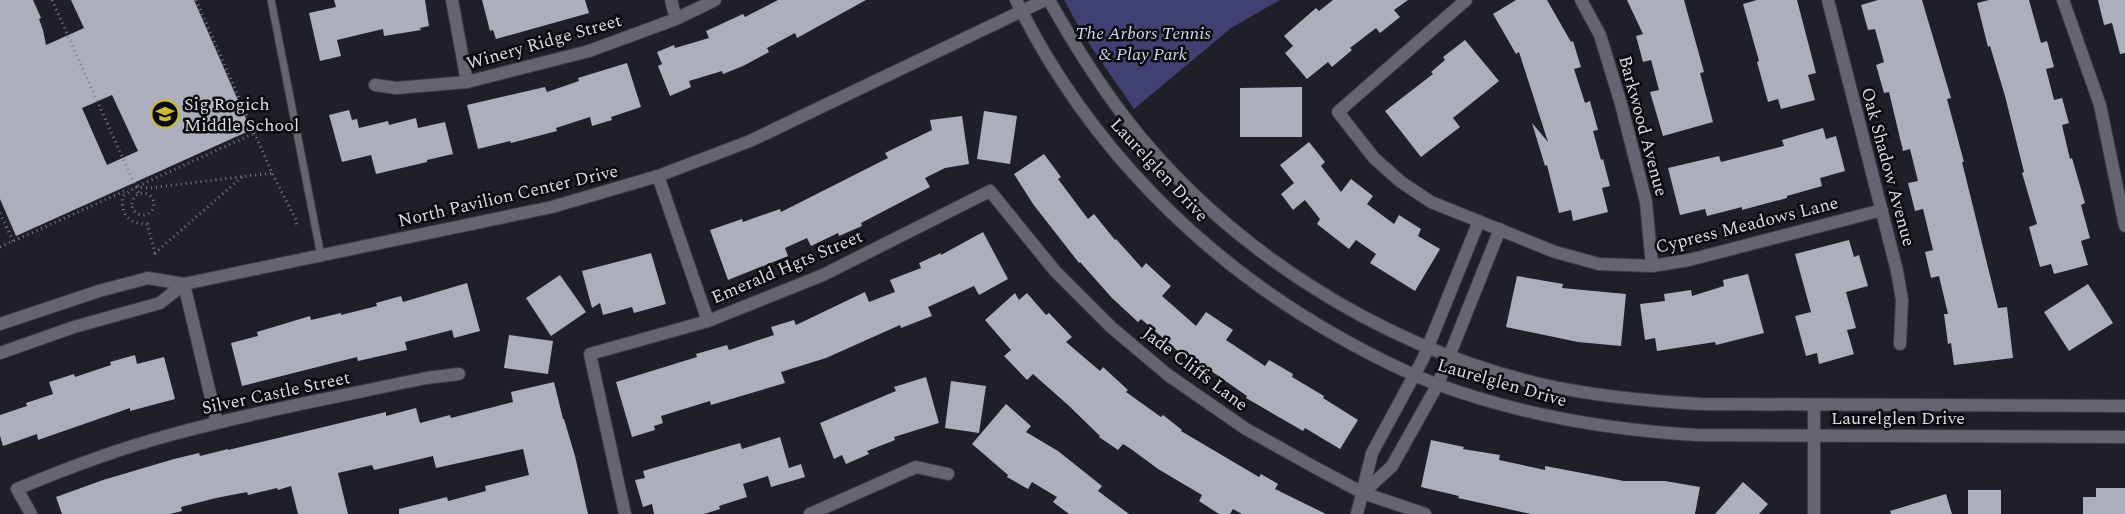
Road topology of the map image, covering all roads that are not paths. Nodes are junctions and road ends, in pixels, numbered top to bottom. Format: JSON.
{"nodes":[{"id":1,"x":270,"y":0,"type":"edge"},
{"id":2,"x":452,"y":0,"type":"edge"},
{"id":3,"x":671,"y":0,"type":"edge"},
{"id":4,"x":715,"y":0,"type":"edge"},
{"id":5,"x":1016,"y":0,"type":"edge"},
{"id":6,"x":1045,"y":0,"type":"edge"},
{"id":7,"x":1049,"y":0,"type":"edge"},
{"id":8,"x":1466,"y":0,"type":"edge"},
{"id":9,"x":1581,"y":0,"type":"edge"},
{"id":10,"x":1828,"y":0,"type":"edge"},
{"id":11,"x":2063,"y":0,"type":"edge"},
{"id":12,"x":1022,"y":12,"type":"junction"},
{"id":13,"x":676,"y":19,"type":"junction"},
{"id":14,"x":467,"y":82,"type":"junction"},
{"id":15,"x":375,"y":85,"type":"dead end"},
{"id":16,"x":658,"y":176,"type":"junction"},
{"id":17,"x":990,"y":191,"type":"joint"},
{"id":18,"x":1882,"y":210,"type":"junction"},
{"id":19,"x":1479,"y":221,"type":"junction"},
{"id":20,"x":2125,"y":226,"type":"edge"},
{"id":21,"x":1500,"y":229,"type":"junction"},
{"id":22,"x":321,"y":256,"type":"junction"},
{"id":23,"x":1652,"y":266,"type":"junction"},
{"id":24,"x":184,"y":284,"type":"junction"},
{"id":25,"x":708,"y":320,"type":"junction"},
{"id":26,"x":0,"y":324,"type":"edge"},
{"id":27,"x":1900,"y":344,"type":"dead end"},
{"id":28,"x":0,"y":353,"type":"edge"},
{"id":29,"x":1426,"y":353,"type":"junction"},
{"id":30,"x":1450,"y":357,"type":"junction"},
{"id":31,"x":459,"y":374,"type":"dead end"},
{"id":32,"x":1415,"y":375,"type":"junction"},
{"id":33,"x":1438,"y":384,"type":"junction"},
{"id":34,"x":1814,"y":405,"type":"junction"},
{"id":35,"x":2125,"y":406,"type":"edge"},
{"id":36,"x":217,"y":423,"type":"junction"},
{"id":37,"x":1814,"y":436,"type":"junction"},
{"id":38,"x":2125,"y":437,"type":"edge"},
{"id":39,"x":948,"y":474,"type":"dead end"},
{"id":40,"x":1363,"y":493,"type":"junction"},
{"id":41,"x":30,"y":514,"type":"edge"},
{"id":42,"x":625,"y":514,"type":"edge"},
{"id":43,"x":810,"y":514,"type":"edge"},
{"id":44,"x":1357,"y":514,"type":"edge"},
{"id":45,"x":1425,"y":514,"type":"edge"},
{"id":46,"x":1814,"y":514,"type":"edge"}],
"edges":[{"from":1,"to":22,"type":"lane"},
{"from":2,"to":14,"type":"street"},
{"from":3,"to":13,"type":"street"},
{"from":4,"to":13,"type":"street","name":"Winery Ridge Street"},
{"from":5,"to":12,"type":"street","name":"Laurelglen Drive"},
{"from":6,"to":12,"type":"street","name":"North Pavilion Center Drive"},
{"from":7,"to":29,"type":"street","name":"Laurelglen Drive"},
{"from":8,"to":19,"type":"street","name":"Cypress Meadows Lane"},
{"from":9,"to":23,"type":"street","name":"Barkwood Avenue"},
{"from":10,"to":18,"type":"street","name":"Oak Shadow Avenue"},
{"from":11,"to":20,"type":"street"},
{"from":12,"to":16,"type":"street","name":"North Pavilion Center Drive"},
{"from":12,"to":32,"type":"street","name":"Laurelglen Drive"},
{"from":13,"to":14,"type":"street","name":"Winery Ridge Street"},
{"from":14,"to":15,"type":"street","name":"Winery Ridge Street"},
{"from":16,"to":22,"type":"street","name":"North Pavilion Center Drive"},
{"from":16,"to":25,"type":"street"},
{"from":17,"to":25,"type":"street","name":"Emerald Hgts Street"},
{"from":17,"to":40,"type":"street","name":"Jade Cliffs Lane"},
{"from":18,"to":23,"type":"street","name":"Cypress Meadows Lane"},
{"from":18,"to":27,"type":"street","name":"Oak Shadow Avenue"},
{"from":19,"to":21,"type":"street","name":"Cypress Meadows Lane"},
{"from":19,"to":29,"type":"street"},
{"from":21,"to":23,"type":"street","name":"Cypress Meadows Lane"},
{"from":21,"to":30,"type":"street"},
{"from":22,"to":24,"type":"street","name":"North Pavilion Center Drive"},
{"from":24,"to":26,"type":"street","name":"North Pavilion Center Drive"},
{"from":24,"to":28,"type":"street","name":"North Pavilion Center Drive"},
{"from":24,"to":36,"type":"street"},
{"from":25,"to":42,"type":"street","name":"Emerald Hgts Street"},
{"from":29,"to":30,"type":"street","name":"Laurelglen Drive"},
{"from":29,"to":32,"type":"street"},
{"from":30,"to":33,"type":"street"},
{"from":30,"to":34,"type":"street","name":"Laurelglen Drive"},
{"from":31,"to":36,"type":"street","name":"Silver Castle Street"},
{"from":32,"to":33,"type":"street","name":"Laurelglen Drive"},
{"from":32,"to":40,"type":"street"},
{"from":33,"to":37,"type":"street","name":"Laurelglen Drive"},
{"from":33,"to":40,"type":"street"},
{"from":34,"to":35,"type":"street","name":"Laurelglen Drive"},
{"from":34,"to":37,"type":"street"},
{"from":36,"to":41,"type":"street","name":"Silver Castle Street"},
{"from":37,"to":38,"type":"street","name":"Laurelglen Drive"},
{"from":37,"to":46,"type":"street"},
{"from":39,"to":43,"type":"street"},
{"from":40,"to":44,"type":"street"},
{"from":40,"to":45,"type":"street","name":"Jade Cliffs Lane"}]}
